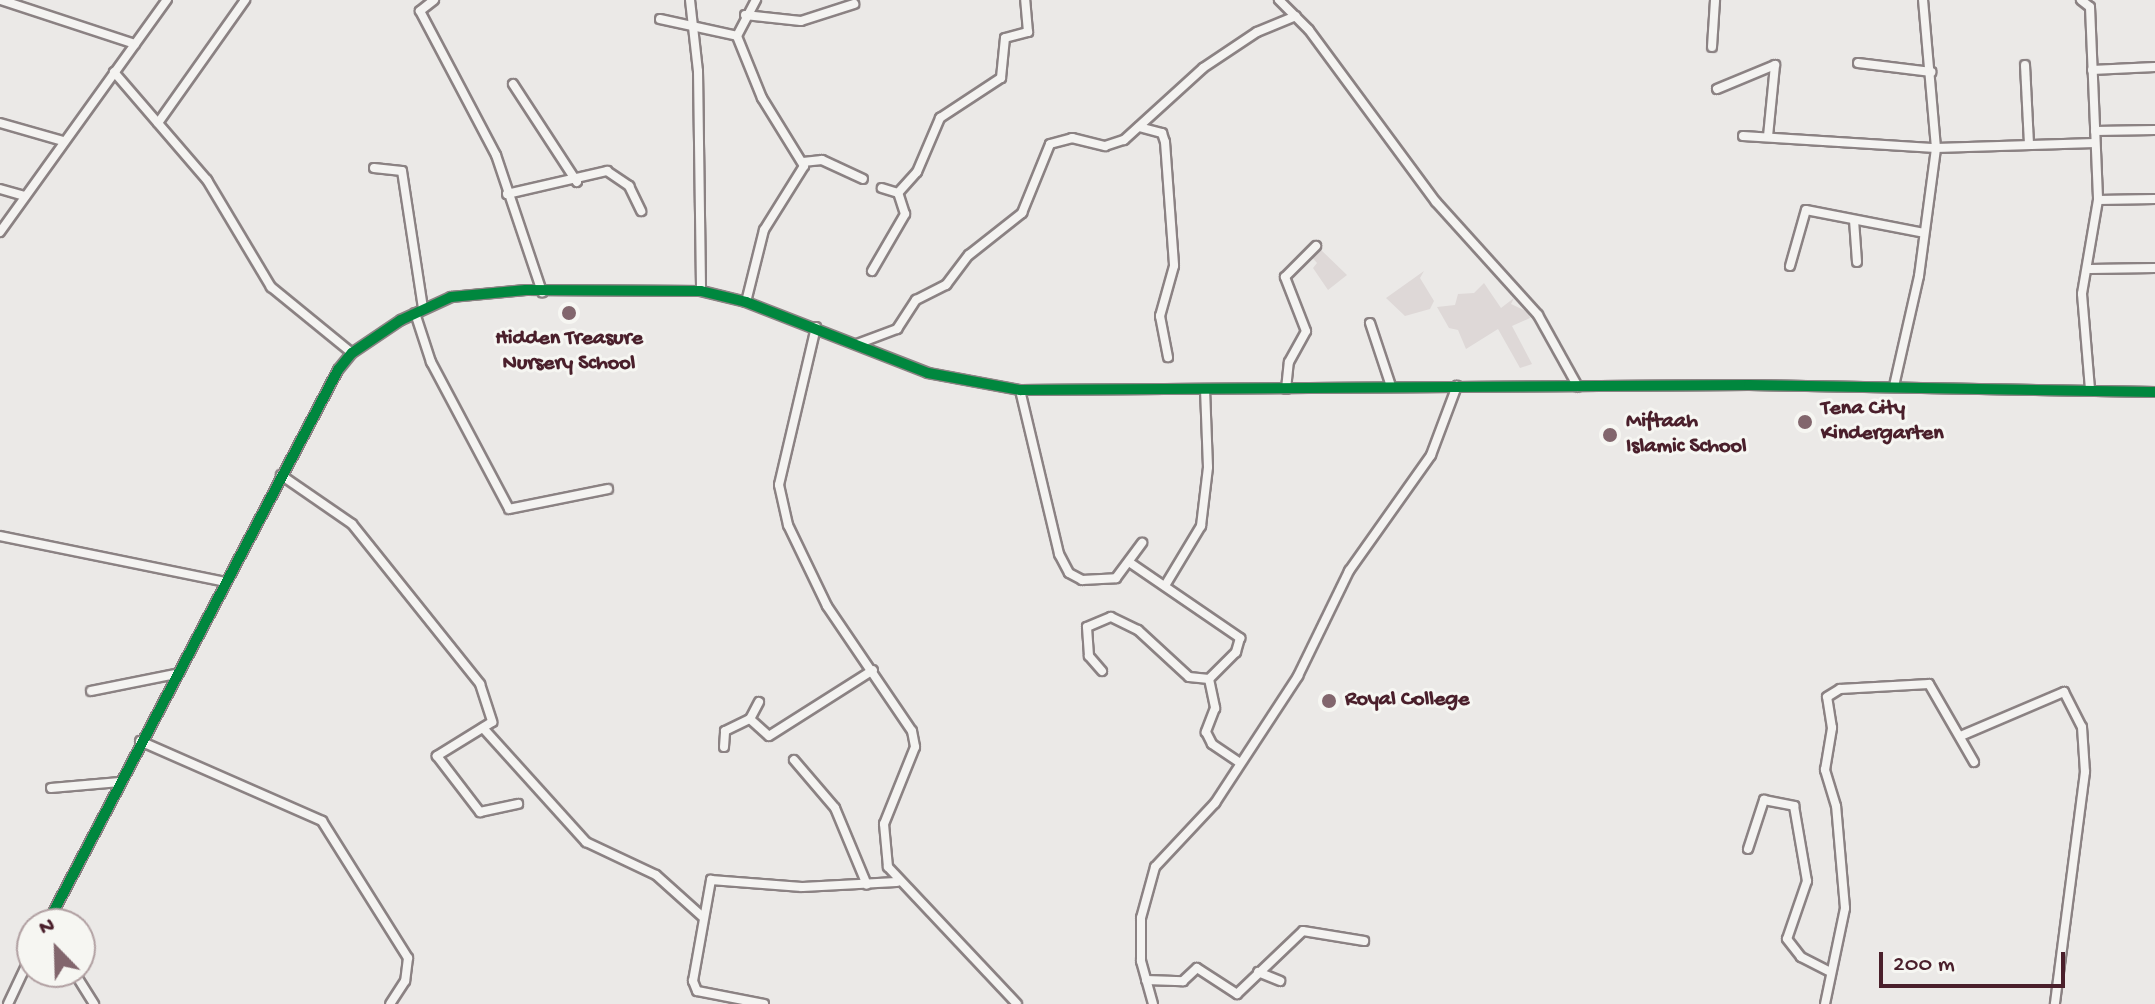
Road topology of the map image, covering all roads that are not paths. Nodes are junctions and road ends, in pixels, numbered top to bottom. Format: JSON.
{"nodes":[{"id":1,"x":1,"y":0,"type":"edge"},
{"id":2,"x":167,"y":0,"type":"edge"},
{"id":3,"x":245,"y":0,"type":"edge"},
{"id":4,"x":434,"y":0,"type":"edge"},
{"id":5,"x":690,"y":0,"type":"edge"},
{"id":6,"x":756,"y":0,"type":"edge"},
{"id":7,"x":1025,"y":0,"type":"edge"},
{"id":8,"x":1279,"y":0,"type":"edge"},
{"id":9,"x":1715,"y":0,"type":"edge"},
{"id":10,"x":1923,"y":0,"type":"edge"},
{"id":11,"x":2081,"y":0,"type":"edge"},
{"id":12,"x":854,"y":4,"type":"dead end"},
{"id":13,"x":745,"y":15,"type":"junction"},
{"id":14,"x":1296,"y":16,"type":"junction"},
{"id":15,"x":660,"y":19,"type":"dead end"},
{"id":16,"x":693,"y":26,"type":"junction"},
{"id":17,"x":737,"y":36,"type":"junction"},
{"id":18,"x":135,"y":44,"type":"junction"},
{"id":19,"x":1712,"y":47,"type":"dead end"},
{"id":20,"x":1858,"y":63,"type":"dead end"},
{"id":21,"x":2025,"y":65,"type":"dead end"},
{"id":22,"x":2155,"y":67,"type":"edge"},
{"id":23,"x":2092,"y":70,"type":"junction"},
{"id":24,"x":114,"y":72,"type":"junction"},
{"id":25,"x":1931,"y":72,"type":"junction"},
{"id":26,"x":513,"y":84,"type":"dead end"},
{"id":27,"x":1717,"y":89,"type":"dead end"},
{"id":28,"x":0,"y":123,"type":"edge"},
{"id":29,"x":158,"y":123,"type":"junction"},
{"id":30,"x":1139,"y":127,"type":"junction"},
{"id":31,"x":2155,"y":130,"type":"edge"},
{"id":32,"x":2095,"y":131,"type":"junction"},
{"id":33,"x":1743,"y":136,"type":"dead end"},
{"id":34,"x":1768,"y":136,"type":"junction"},
{"id":35,"x":63,"y":141,"type":"junction"},
{"id":36,"x":2095,"y":143,"type":"junction"},
{"id":37,"x":2029,"y":144,"type":"junction"},
{"id":38,"x":1936,"y":148,"type":"junction"},
{"id":39,"x":803,"y":162,"type":"junction"},
{"id":40,"x":374,"y":168,"type":"dead end"},
{"id":41,"x":863,"y":179,"type":"dead end"},
{"id":42,"x":577,"y":182,"type":"junction"},
{"id":43,"x":882,"y":188,"type":"dead end"},
{"id":44,"x":0,"y":189,"type":"edge"},
{"id":45,"x":898,"y":193,"type":"junction"},
{"id":46,"x":507,"y":194,"type":"junction"},
{"id":47,"x":25,"y":196,"type":"junction"},
{"id":48,"x":2155,"y":199,"type":"edge"},
{"id":49,"x":2098,"y":200,"type":"junction"},
{"id":50,"x":641,"y":211,"type":"dead end"},
{"id":51,"x":1854,"y":220,"type":"junction"},
{"id":52,"x":0,"y":232,"type":"edge"},
{"id":53,"x":1924,"y":233,"type":"junction"},
{"id":54,"x":1316,"y":246,"type":"dead end"},
{"id":55,"x":1857,"y":262,"type":"dead end"},
{"id":56,"x":1790,"y":266,"type":"dead end"},
{"id":57,"x":2155,"y":268,"type":"edge"},
{"id":58,"x":2090,"y":269,"type":"junction"},
{"id":59,"x":872,"y":271,"type":"dead end"},
{"id":60,"x":701,"y":291,"type":"junction"},
{"id":61,"x":542,"y":292,"type":"junction"},
{"id":62,"x":746,"y":302,"type":"junction"},
{"id":63,"x":419,"y":311,"type":"junction"},
{"id":64,"x":1370,"y":323,"type":"dead end"},
{"id":65,"x":816,"y":327,"type":"junction"},
{"id":66,"x":856,"y":344,"type":"junction"},
{"id":67,"x":352,"y":353,"type":"junction"},
{"id":68,"x":1168,"y":357,"type":"dead end"},
{"id":69,"x":1391,"y":386,"type":"junction"},
{"id":70,"x":1457,"y":386,"type":"junction"},
{"id":71,"x":1894,"y":386,"type":"junction"},
{"id":72,"x":1578,"y":387,"type":"junction"},
{"id":73,"x":1205,"y":389,"type":"junction"},
{"id":74,"x":1286,"y":389,"type":"junction"},
{"id":75,"x":1020,"y":390,"type":"junction"},
{"id":76,"x":2090,"y":390,"type":"junction"},
{"id":77,"x":2155,"y":392,"type":"edge"},
{"id":78,"x":281,"y":475,"type":"junction"},
{"id":79,"x":608,"y":489,"type":"dead end"},
{"id":80,"x":0,"y":536,"type":"edge"},
{"id":81,"x":1142,"y":543,"type":"dead end"},
{"id":82,"x":1129,"y":562,"type":"junction"},
{"id":83,"x":222,"y":581,"type":"junction"},
{"id":84,"x":1166,"y":584,"type":"junction"},
{"id":85,"x":873,"y":670,"type":"junction"},
{"id":86,"x":1102,"y":671,"type":"dead end"},
{"id":87,"x":175,"y":674,"type":"junction"},
{"id":88,"x":1209,"y":679,"type":"junction"},
{"id":89,"x":91,"y":691,"type":"dead end"},
{"id":90,"x":759,"y":702,"type":"dead end"},
{"id":91,"x":750,"y":719,"type":"junction"},
{"id":92,"x":483,"y":728,"type":"junction"},
{"id":93,"x":1963,"y":735,"type":"junction"},
{"id":94,"x":140,"y":741,"type":"junction"},
{"id":95,"x":724,"y":747,"type":"dead end"},
{"id":96,"x":794,"y":760,"type":"dead end"},
{"id":97,"x":1974,"y":762,"type":"dead end"},
{"id":98,"x":1240,"y":763,"type":"junction"},
{"id":99,"x":120,"y":782,"type":"junction"},
{"id":100,"x":51,"y":788,"type":"dead end"},
{"id":101,"x":518,"y":804,"type":"dead end"},
{"id":102,"x":1748,"y":849,"type":"dead end"},
{"id":103,"x":897,"y":882,"type":"junction"},
{"id":104,"x":867,"y":885,"type":"junction"},
{"id":105,"x":55,"y":908,"type":"edge"},
{"id":106,"x":704,"y":918,"type":"junction"},
{"id":107,"x":1364,"y":941,"type":"dead end"},
{"id":108,"x":1258,"y":972,"type":"junction"},
{"id":109,"x":1830,"y":972,"type":"junction"},
{"id":110,"x":1146,"y":980,"type":"junction"},
{"id":111,"x":1280,"y":981,"type":"dead end"},
{"id":112,"x":390,"y":1004,"type":"edge"},
{"id":113,"x":764,"y":1004,"type":"edge"},
{"id":114,"x":1017,"y":1004,"type":"edge"},
{"id":115,"x":1153,"y":1004,"type":"edge"},
{"id":116,"x":1825,"y":1004,"type":"edge"},
{"id":117,"x":2055,"y":1004,"type":"edge"}],
"edges":[{"from":1,"to":18,"type":"street"},
{"from":2,"to":18,"type":"street"},
{"from":3,"to":29,"type":"street"},
{"from":4,"to":46,"type":"street"},
{"from":5,"to":16,"type":"street"},
{"from":6,"to":13,"type":"street"},
{"from":7,"to":45,"type":"street"},
{"from":8,"to":14,"type":"street"},
{"from":9,"to":19,"type":"street"},
{"from":10,"to":25,"type":"street"},
{"from":11,"to":23,"type":"street"},
{"from":12,"to":13,"type":"street"},
{"from":13,"to":17,"type":"street"},
{"from":14,"to":30,"type":"street"},
{"from":14,"to":72,"type":"street"},
{"from":15,"to":16,"type":"street"},
{"from":16,"to":17,"type":"street"},
{"from":16,"to":60,"type":"street"},
{"from":17,"to":39,"type":"street"},
{"from":18,"to":24,"type":"street"},
{"from":20,"to":25,"type":"street"},
{"from":21,"to":37,"type":"street"},
{"from":22,"to":23,"type":"street"},
{"from":23,"to":32,"type":"street"},
{"from":24,"to":29,"type":"street"},
{"from":24,"to":35,"type":"street"},
{"from":25,"to":38,"type":"street"},
{"from":26,"to":42,"type":"street"},
{"from":27,"to":34,"type":"street"},
{"from":28,"to":35,"type":"street"},
{"from":29,"to":67,"type":"street"},
{"from":30,"to":66,"type":"street"},
{"from":30,"to":68,"type":"street"},
{"from":31,"to":32,"type":"street"},
{"from":32,"to":36,"type":"street"},
{"from":33,"to":34,"type":"street"},
{"from":34,"to":38,"type":"street"},
{"from":35,"to":47,"type":"street"},
{"from":36,"to":37,"type":"street"},
{"from":36,"to":49,"type":"street"},
{"from":37,"to":38,"type":"street"},
{"from":38,"to":53,"type":"street"},
{"from":39,"to":41,"type":"street"},
{"from":39,"to":62,"type":"street"},
{"from":40,"to":63,"type":"street"},
{"from":42,"to":46,"type":"street"},
{"from":42,"to":50,"type":"street"},
{"from":43,"to":45,"type":"street"},
{"from":44,"to":47,"type":"street"},
{"from":45,"to":59,"type":"street"},
{"from":46,"to":61,"type":"street"},
{"from":47,"to":52,"type":"street"},
{"from":48,"to":49,"type":"street"},
{"from":49,"to":58,"type":"street"},
{"from":51,"to":53,"type":"street"},
{"from":51,"to":55,"type":"street"},
{"from":51,"to":56,"type":"street"},
{"from":53,"to":71,"type":"street"},
{"from":54,"to":74,"type":"street"},
{"from":57,"to":58,"type":"street"},
{"from":58,"to":76,"type":"street"},
{"from":60,"to":61,"type":"street"},
{"from":60,"to":62,"type":"street"},
{"from":61,"to":63,"type":"street"},
{"from":62,"to":65,"type":"street"},
{"from":63,"to":67,"type":"street"},
{"from":63,"to":79,"type":"street"},
{"from":64,"to":69,"type":"street"},
{"from":65,"to":66,"type":"street"},
{"from":65,"to":85,"type":"street"},
{"from":66,"to":75,"type":"street"},
{"from":67,"to":78,"type":"street"},
{"from":69,"to":70,"type":"street"},
{"from":69,"to":74,"type":"street"},
{"from":70,"to":72,"type":"street"},
{"from":70,"to":98,"type":"street"},
{"from":71,"to":72,"type":"street"},
{"from":71,"to":76,"type":"street"},
{"from":73,"to":74,"type":"street"},
{"from":73,"to":75,"type":"street"},
{"from":73,"to":84,"type":"street"},
{"from":75,"to":82,"type":"street"},
{"from":76,"to":77,"type":"street"},
{"from":78,"to":83,"type":"street"},
{"from":78,"to":92,"type":"street"},
{"from":80,"to":83,"type":"street"},
{"from":81,"to":82,"type":"street"},
{"from":82,"to":84,"type":"street"},
{"from":83,"to":87,"type":"street"},
{"from":84,"to":88,"type":"street"},
{"from":85,"to":91,"type":"street"},
{"from":85,"to":103,"type":"street"},
{"from":86,"to":88,"type":"street"},
{"from":87,"to":89,"type":"street"},
{"from":87,"to":94,"type":"street"},
{"from":88,"to":98,"type":"street"},
{"from":90,"to":91,"type":"street"},
{"from":91,"to":95,"type":"street"},
{"from":92,"to":101,"type":"street"},
{"from":92,"to":106,"type":"street"},
{"from":93,"to":97,"type":"street"},
{"from":93,"to":109,"type":"street"},
{"from":93,"to":117,"type":"street"},
{"from":94,"to":99,"type":"street"},
{"from":94,"to":112,"type":"street"},
{"from":96,"to":104,"type":"street"},
{"from":98,"to":110,"type":"street"},
{"from":99,"to":100,"type":"street"},
{"from":99,"to":105,"type":"street"},
{"from":102,"to":109,"type":"street"},
{"from":103,"to":104,"type":"street"},
{"from":103,"to":114,"type":"street"},
{"from":104,"to":106,"type":"street"},
{"from":106,"to":113,"type":"street"},
{"from":107,"to":108,"type":"street"},
{"from":108,"to":110,"type":"street"},
{"from":108,"to":111,"type":"street"},
{"from":109,"to":116,"type":"street"},
{"from":110,"to":115,"type":"street"}]}
